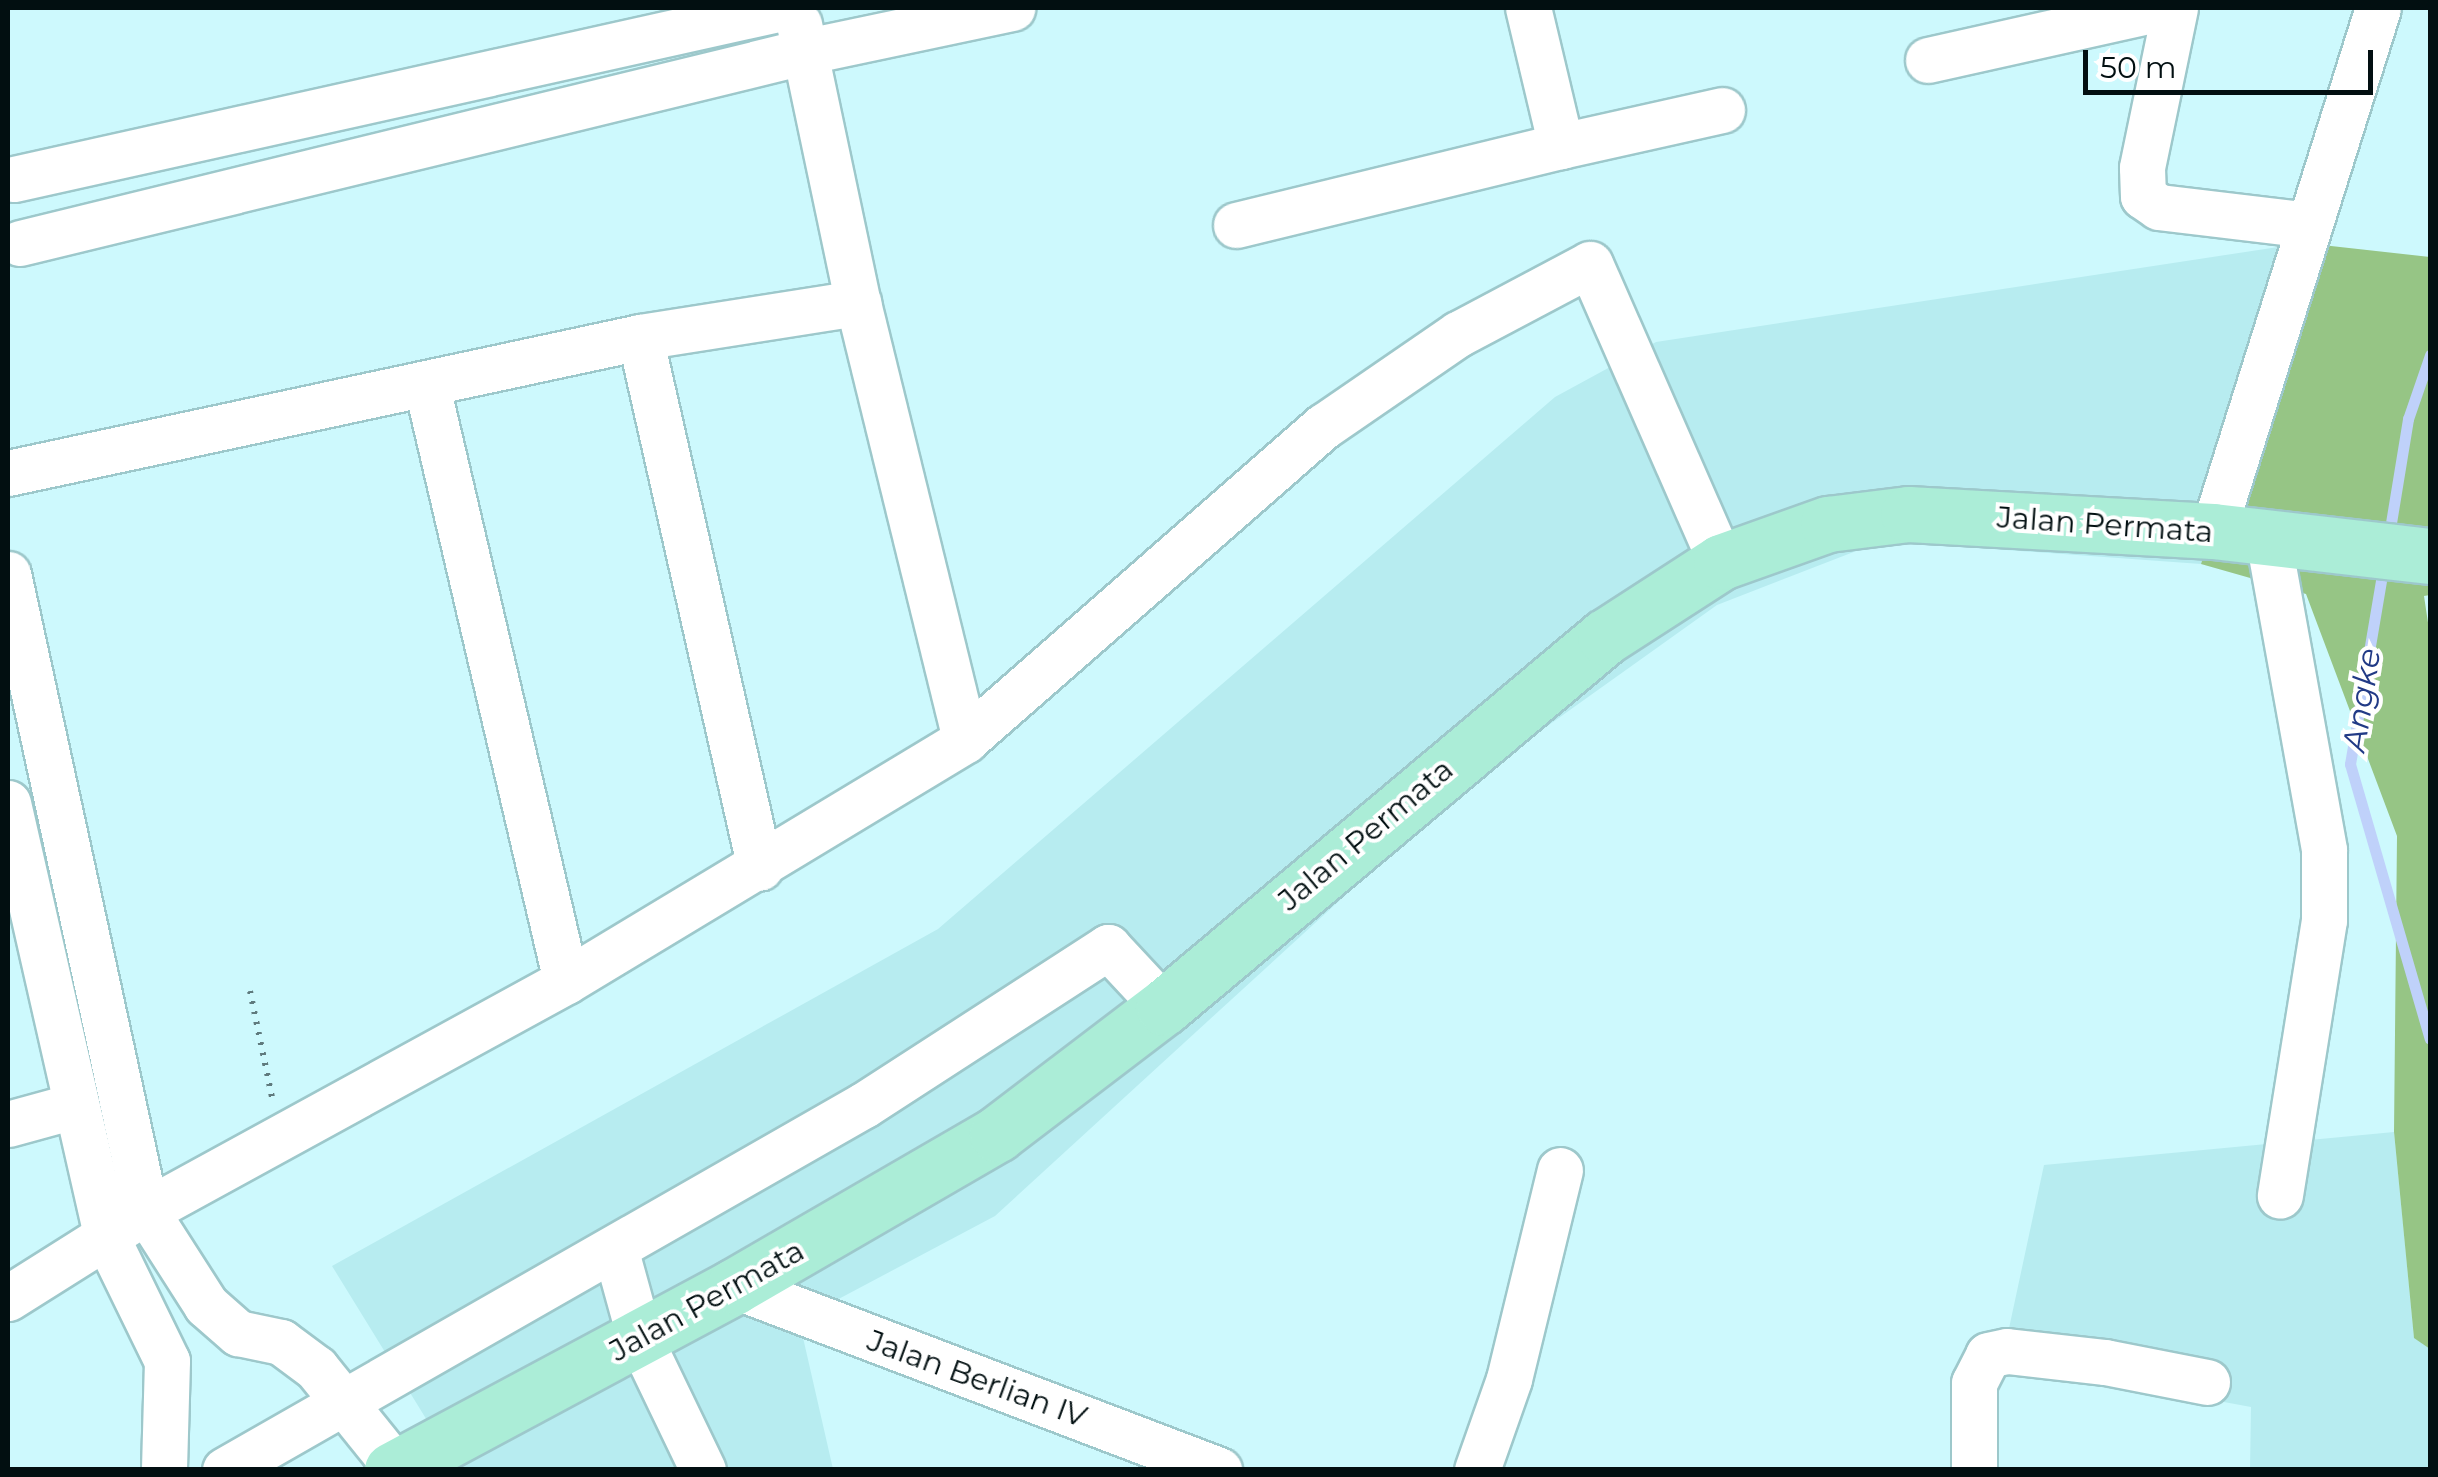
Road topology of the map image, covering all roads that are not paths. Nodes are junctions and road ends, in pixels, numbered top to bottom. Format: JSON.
{"nodes":[{"id":1,"x":782,"y":8,"type":"edge"},
{"id":2,"x":797,"y":8,"type":"edge"},
{"id":3,"x":1012,"y":8,"type":"edge"},
{"id":4,"x":1528,"y":8,"type":"edge"},
{"id":5,"x":2160,"y":8,"type":"edge"},
{"id":6,"x":2176,"y":8,"type":"edge"},
{"id":7,"x":2378,"y":8,"type":"edge"},
{"id":8,"x":803,"y":52,"type":"junction"},
{"id":9,"x":1928,"y":60,"type":"dead end"},
{"id":10,"x":1722,"y":110,"type":"dead end"},
{"id":11,"x":1561,"y":146,"type":"junction"},
{"id":12,"x":11,"y":173,"type":"edge"},
{"id":13,"x":1236,"y":225,"type":"dead end"},
{"id":14,"x":2309,"y":225,"type":"junction"},
{"id":15,"x":14,"y":259,"type":"edge"},
{"id":16,"x":858,"y":303,"type":"junction"},
{"id":17,"x":640,"y":337,"type":"junction"},
{"id":18,"x":427,"y":387,"type":"junction"},
{"id":19,"x":8,"y":473,"type":"edge"},
{"id":20,"x":2213,"y":531,"type":"junction"},
{"id":21,"x":2290,"y":540,"type":"junction"},
{"id":22,"x":2424,"y":555,"type":"edge"},
{"id":23,"x":1720,"y":562,"type":"junction"},
{"id":24,"x":8,"y":574,"type":"edge"},
{"id":25,"x":965,"y":740,"type":"junction"},
{"id":26,"x":8,"y":803,"type":"edge"},
{"id":27,"x":760,"y":868,"type":"junction"},
{"id":28,"x":566,"y":981,"type":"junction"},
{"id":29,"x":1164,"y":1007,"type":"junction"},
{"id":30,"x":74,"y":1106,"type":"junction"},
{"id":31,"x":8,"y":1124,"type":"edge"},
{"id":32,"x":1560,"y":1170,"type":"dead end"},
{"id":33,"x":2280,"y":1196,"type":"dead end"},
{"id":34,"x":146,"y":1211,"type":"junction"},
{"id":35,"x":106,"y":1236,"type":"junction"},
{"id":36,"x":615,"y":1248,"type":"junction"},
{"id":37,"x":735,"y":1286,"type":"junction"},
{"id":38,"x":8,"y":1298,"type":"edge"},
{"id":39,"x":640,"y":1339,"type":"junction"},
{"id":40,"x":2207,"y":1382,"type":"dead end"},
{"id":41,"x":344,"y":1403,"type":"junction"},
{"id":42,"x":394,"y":1468,"type":"edge"},
{"id":43,"x":164,"y":1470,"type":"edge"},
{"id":44,"x":224,"y":1470,"type":"edge"},
{"id":45,"x":704,"y":1470,"type":"edge"},
{"id":46,"x":1220,"y":1470,"type":"edge"},
{"id":47,"x":1476,"y":1470,"type":"edge"},
{"id":48,"x":1974,"y":1470,"type":"edge"}],
"edges":[{"from":1,"to":12,"type":"street"},
{"from":2,"to":8,"type":"street"},
{"from":3,"to":8,"type":"street"},
{"from":4,"to":11,"type":"street"},
{"from":5,"to":9,"type":"street"},
{"from":6,"to":14,"type":"street"},
{"from":7,"to":14,"type":"street"},
{"from":8,"to":15,"type":"street"},
{"from":8,"to":16,"type":"street"},
{"from":10,"to":11,"type":"street"},
{"from":11,"to":13,"type":"street"},
{"from":12,"to":15,"type":"street"},
{"from":14,"to":20,"type":"street"},
{"from":16,"to":17,"type":"street"},
{"from":16,"to":25,"type":"street"},
{"from":17,"to":18,"type":"street"},
{"from":17,"to":27,"type":"street"},
{"from":18,"to":19,"type":"street"},
{"from":18,"to":28,"type":"street"},
{"from":20,"to":21,"type":"main road","name":"Jalan Permata"},
{"from":20,"to":23,"type":"main road","name":"Jalan Permata"},
{"from":21,"to":22,"type":"main road","name":"Jalan Permata"},
{"from":21,"to":33,"type":"street"},
{"from":23,"to":25,"type":"street"},
{"from":23,"to":29,"type":"main road","name":"Jalan Permata"},
{"from":24,"to":34,"type":"street"},
{"from":25,"to":27,"type":"street"},
{"from":26,"to":30,"type":"street"},
{"from":27,"to":28,"type":"street"},
{"from":28,"to":34,"type":"street"},
{"from":29,"to":36,"type":"street"},
{"from":29,"to":37,"type":"main road","name":"Jalan Permata"},
{"from":30,"to":31,"type":"street"},
{"from":30,"to":35,"type":"street"},
{"from":32,"to":47,"type":"street"},
{"from":34,"to":35,"type":"street"},
{"from":34,"to":41,"type":"street"},
{"from":35,"to":38,"type":"street"},
{"from":35,"to":43,"type":"street"},
{"from":36,"to":39,"type":"street"},
{"from":36,"to":41,"type":"street"},
{"from":37,"to":39,"type":"main road","name":"Jalan Permata"},
{"from":37,"to":46,"type":"street","name":"Jalan Berlian IV"},
{"from":39,"to":42,"type":"main road","name":"Jalan Permata"},
{"from":39,"to":45,"type":"street"},
{"from":40,"to":48,"type":"street"},
{"from":41,"to":42,"type":"street"},
{"from":41,"to":44,"type":"street"}]}
